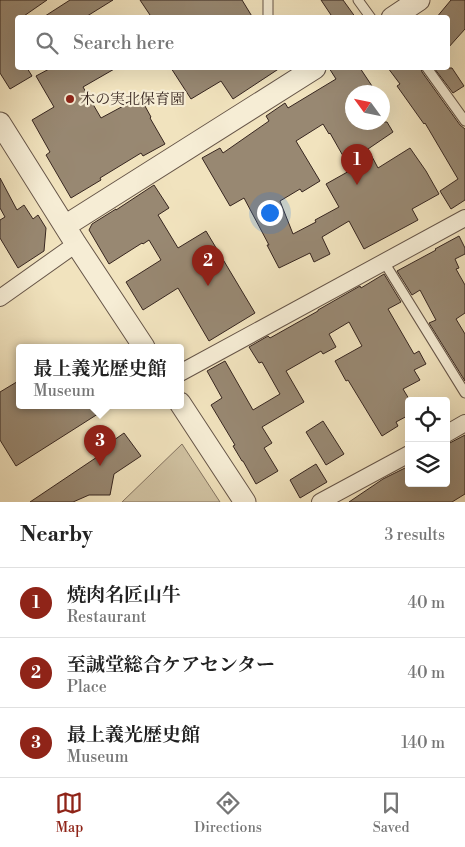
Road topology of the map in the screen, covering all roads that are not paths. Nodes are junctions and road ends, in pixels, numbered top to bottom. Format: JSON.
{"nodes":[{"id":1,"x":268,"y":0,"type":"edge"},
{"id":2,"x":358,"y":0,"type":"edge"},
{"id":3,"x":419,"y":0,"type":"edge"},
{"id":4,"x":268,"y":15,"type":"edge"},
{"id":5,"x":369,"y":15,"type":"edge"},
{"id":6,"x":396,"y":15,"type":"edge"},
{"id":7,"x":427,"y":70,"type":"edge"},
{"id":8,"x":303,"y":73,"type":"edge"},
{"id":9,"x":465,"y":121,"type":"edge"},
{"id":10,"x":0,"y":124,"type":"edge"},
{"id":11,"x":465,"y":218,"type":"edge"},
{"id":12,"x":71,"y":235,"type":"junction"},
{"id":13,"x":384,"y":262,"type":"junction"},
{"id":14,"x":0,"y":298,"type":"edge"},
{"id":15,"x":142,"y":344,"type":"edge"},
{"id":16,"x":184,"y":371,"type":"edge"},
{"id":17,"x":465,"y":393,"type":"edge"},
{"id":18,"x":184,"y":408,"type":"edge"},
{"id":19,"x":465,"y":424,"type":"edge"},
{"id":20,"x":450,"y":432,"type":"edge"},
{"id":21,"x":405,"y":456,"type":"edge"},
{"id":22,"x":245,"y":502,"type":"edge"},
{"id":23,"x":320,"y":502,"type":"edge"}],
"edges":[{"from":1,"to":4,"type":"lane"},
{"from":2,"to":5,"type":"lane"},
{"from":3,"to":6,"type":"street"},
{"from":7,"to":9,"type":"lane"},
{"from":8,"to":12,"type":"street"},
{"from":10,"to":12,"type":"street"},
{"from":11,"to":13,"type":"street"},
{"from":12,"to":14,"type":"street"},
{"from":12,"to":15,"type":"street"},
{"from":13,"to":16,"type":"street"},
{"from":13,"to":17,"type":"lane"},
{"from":18,"to":22,"type":"street"},
{"from":19,"to":20,"type":"street"},
{"from":21,"to":23,"type":"street"}]}
